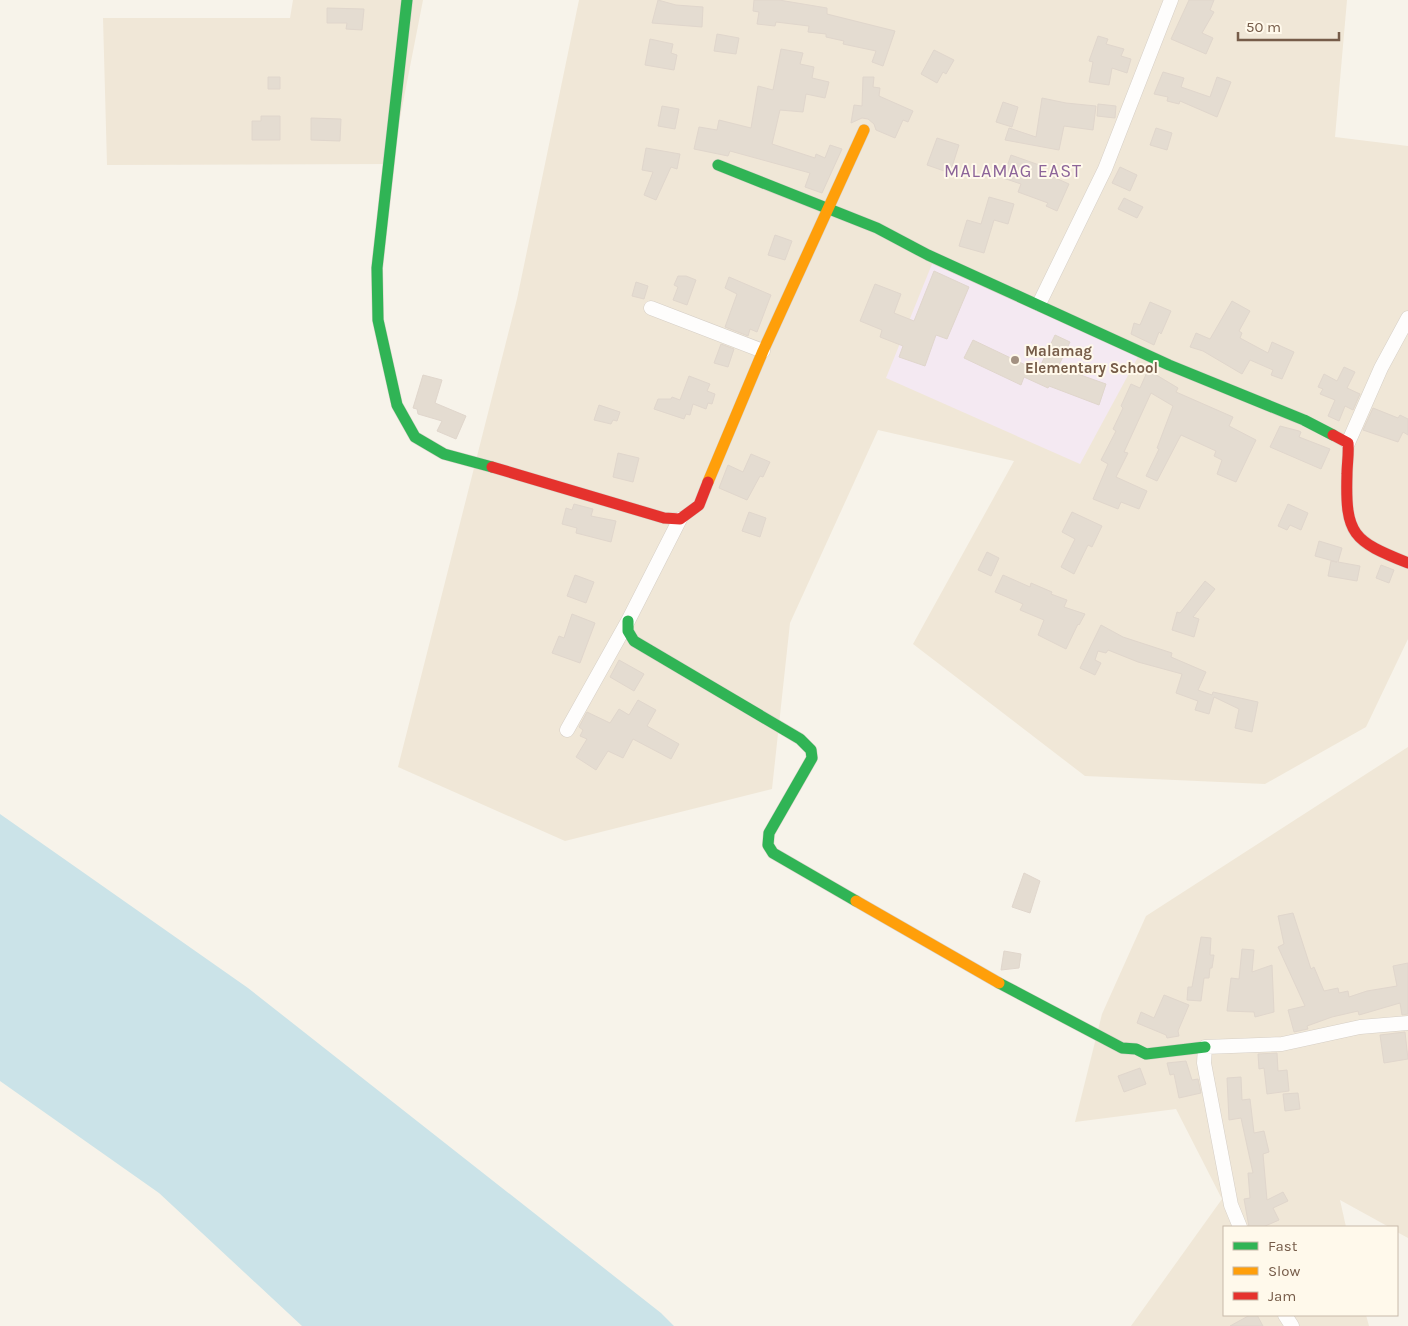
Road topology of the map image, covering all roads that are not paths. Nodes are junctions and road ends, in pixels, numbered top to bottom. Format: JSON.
{"nodes":[{"id":1,"x":407,"y":0,"type":"edge"},
{"id":2,"x":1171,"y":0,"type":"edge"},
{"id":3,"x":864,"y":130,"type":"dead end"},
{"id":4,"x":718,"y":165,"type":"dead end"},
{"id":5,"x":828,"y":209,"type":"junction"},
{"id":6,"x":1039,"y":304,"type":"junction"},
{"id":7,"x":651,"y":308,"type":"dead end"},
{"id":8,"x":1408,"y":318,"type":"edge"},
{"id":9,"x":763,"y":351,"type":"junction"},
{"id":10,"x":1348,"y":443,"type":"junction"},
{"id":11,"x":680,"y":519,"type":"junction"},
{"id":12,"x":1408,"y":564,"type":"edge"},
{"id":13,"x":628,"y":621,"type":"junction"},
{"id":14,"x":567,"y":730,"type":"dead end"},
{"id":15,"x":1408,"y":1023,"type":"edge"},
{"id":16,"x":1205,"y":1047,"type":"junction"},
{"id":17,"x":1240,"y":1226,"type":"edge"}],
"edges":[{"from":1,"to":11,"type":"street"},
{"from":2,"to":6,"type":"street"},
{"from":3,"to":5,"type":"street"},
{"from":4,"to":5,"type":"street"},
{"from":5,"to":6,"type":"street"},
{"from":5,"to":9,"type":"street"},
{"from":6,"to":10,"type":"street"},
{"from":7,"to":9,"type":"street"},
{"from":8,"to":10,"type":"street"},
{"from":9,"to":11,"type":"street"},
{"from":10,"to":12,"type":"street"},
{"from":11,"to":13,"type":"street"},
{"from":13,"to":14,"type":"street"},
{"from":13,"to":16,"type":"street"},
{"from":15,"to":16,"type":"street"},
{"from":16,"to":17,"type":"street"}]}
